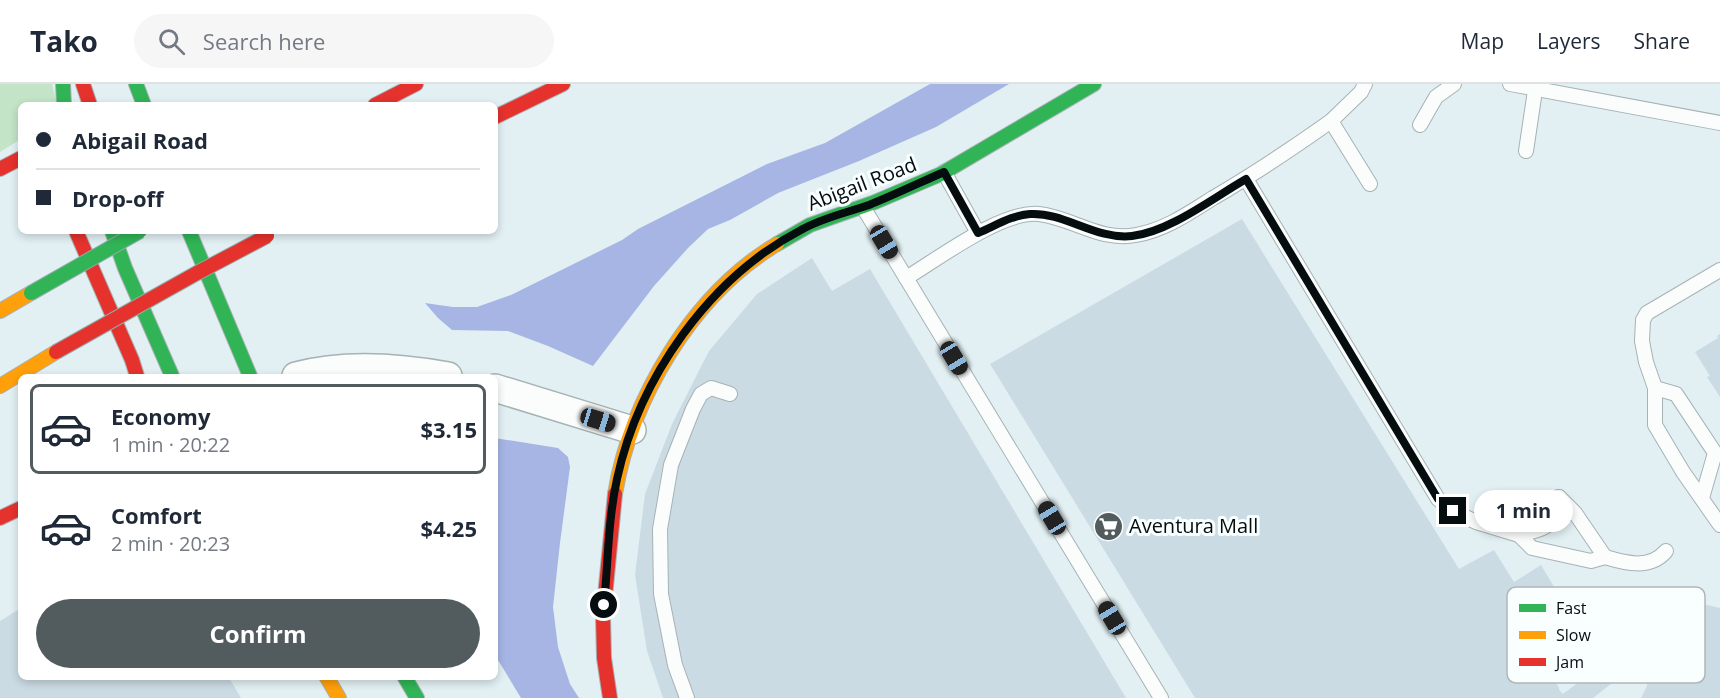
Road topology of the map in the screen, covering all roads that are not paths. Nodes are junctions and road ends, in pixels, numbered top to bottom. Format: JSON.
{"nodes":[{"id":1,"x":63,"y":84,"type":"edge"},
{"id":2,"x":83,"y":84,"type":"edge"},
{"id":3,"x":136,"y":84,"type":"edge"},
{"id":4,"x":416,"y":84,"type":"edge"},
{"id":5,"x":563,"y":84,"type":"edge"},
{"id":6,"x":1094,"y":84,"type":"edge"},
{"id":7,"x":1365,"y":84,"type":"edge"},
{"id":8,"x":1454,"y":84,"type":"edge"},
{"id":9,"x":1510,"y":84,"type":"edge"},
{"id":10,"x":1536,"y":87,"type":"edge"},
{"id":11,"x":64,"y":102,"type":"edge"},
{"id":12,"x":89,"y":102,"type":"edge"},
{"id":13,"x":143,"y":102,"type":"edge"},
{"id":14,"x":381,"y":102,"type":"edge"},
{"id":15,"x":498,"y":116,"type":"edge"},
{"id":16,"x":1331,"y":121,"type":"junction"},
{"id":17,"x":1720,"y":123,"type":"edge"},
{"id":18,"x":1420,"y":125,"type":"dead end"},
{"id":19,"x":1526,"y":152,"type":"dead end"},
{"id":20,"x":18,"y":160,"type":"edge"},
{"id":21,"x":0,"y":169,"type":"edge"},
{"id":22,"x":944,"y":172,"type":"junction"},
{"id":23,"x":1246,"y":179,"type":"junction"},
{"id":24,"x":1370,"y":184,"type":"dead end"},
{"id":25,"x":863,"y":207,"type":"junction"},
{"id":26,"x":978,"y":233,"type":"junction"},
{"id":27,"x":77,"y":234,"type":"edge"},
{"id":28,"x":113,"y":234,"type":"edge"},
{"id":29,"x":135,"y":234,"type":"edge"},
{"id":30,"x":190,"y":234,"type":"edge"},
{"id":31,"x":269,"y":234,"type":"edge"},
{"id":32,"x":1720,"y":270,"type":"edge"},
{"id":33,"x":906,"y":278,"type":"junction"},
{"id":34,"x":0,"y":311,"type":"edge"},
{"id":35,"x":20,"y":374,"type":"edge"},
{"id":36,"x":136,"y":374,"type":"edge"},
{"id":37,"x":171,"y":374,"type":"edge"},
{"id":38,"x":249,"y":374,"type":"edge"},
{"id":39,"x":306,"y":374,"type":"edge"},
{"id":40,"x":435,"y":374,"type":"edge"},
{"id":41,"x":18,"y":375,"type":"edge"},
{"id":42,"x":0,"y":386,"type":"edge"},
{"id":43,"x":1655,"y":388,"type":"junction"},
{"id":44,"x":498,"y":389,"type":"edge"},
{"id":45,"x":730,"y":394,"type":"dead end"},
{"id":46,"x":632,"y":430,"type":"junction"},
{"id":47,"x":1702,"y":498,"type":"junction"},
{"id":48,"x":18,"y":509,"type":"edge"},
{"id":49,"x":0,"y":519,"type":"edge"},
{"id":50,"x":1720,"y":525,"type":"edge"},
{"id":51,"x":1519,"y":536,"type":"junction"},
{"id":52,"x":1666,"y":551,"type":"dead end"},
{"id":53,"x":1605,"y":557,"type":"junction"},
{"id":54,"x":328,"y":680,"type":"edge"},
{"id":55,"x":406,"y":680,"type":"edge"},
{"id":56,"x":339,"y":698,"type":"edge"},
{"id":57,"x":417,"y":698,"type":"edge"},
{"id":58,"x":610,"y":698,"type":"edge"},
{"id":59,"x":687,"y":698,"type":"edge"},
{"id":60,"x":1161,"y":698,"type":"edge"}],
"edges":[{"from":1,"to":11,"type":"main road"},
{"from":2,"to":12,"type":"main road"},
{"from":3,"to":13,"type":"main road"},
{"from":4,"to":14,"type":"main road"},
{"from":5,"to":15,"type":"main road"},
{"from":6,"to":22,"type":"main road","name":"Abigail Road"},
{"from":7,"to":16,"type":"lane"},
{"from":8,"to":18,"type":"lane"},
{"from":9,"to":10,"type":"lane"},
{"from":10,"to":17,"type":"lane"},
{"from":10,"to":19,"type":"lane"},
{"from":16,"to":23,"type":"lane"},
{"from":16,"to":24,"type":"lane"},
{"from":20,"to":21,"type":"main road"},
{"from":22,"to":25,"type":"main road","name":"Abigail Road"},
{"from":22,"to":26,"type":"lane"},
{"from":23,"to":26,"type":"lane"},
{"from":23,"to":51,"type":"lane"},
{"from":25,"to":33,"type":"lane"},
{"from":25,"to":46,"type":"main road","name":"Abigail Road"},
{"from":26,"to":33,"type":"lane"},
{"from":27,"to":36,"type":"main road"},
{"from":28,"to":37,"type":"main road"},
{"from":29,"to":34,"type":"main road","bridge":true},
{"from":30,"to":38,"type":"main road"},
{"from":31,"to":35,"type":"main road","bridge":true},
{"from":32,"to":43,"type":"lane"},
{"from":33,"to":60,"type":"lane"},
{"from":39,"to":40,"type":"street"},
{"from":41,"to":42,"type":"main road","bridge":true},
{"from":43,"to":47,"type":"lane"},
{"from":43,"to":47,"type":"lane"},
{"from":44,"to":46,"type":"street"},
{"from":45,"to":59,"type":"lane"},
{"from":46,"to":58,"type":"main road","name":"Abigail Road"},
{"from":47,"to":50,"type":"lane"},
{"from":48,"to":49,"type":"main road"},
{"from":51,"to":53,"type":"lane"},
{"from":51,"to":53,"type":"lane"},
{"from":52,"to":53,"type":"lane"},
{"from":54,"to":56,"type":"main road"},
{"from":55,"to":57,"type":"main road"}]}
